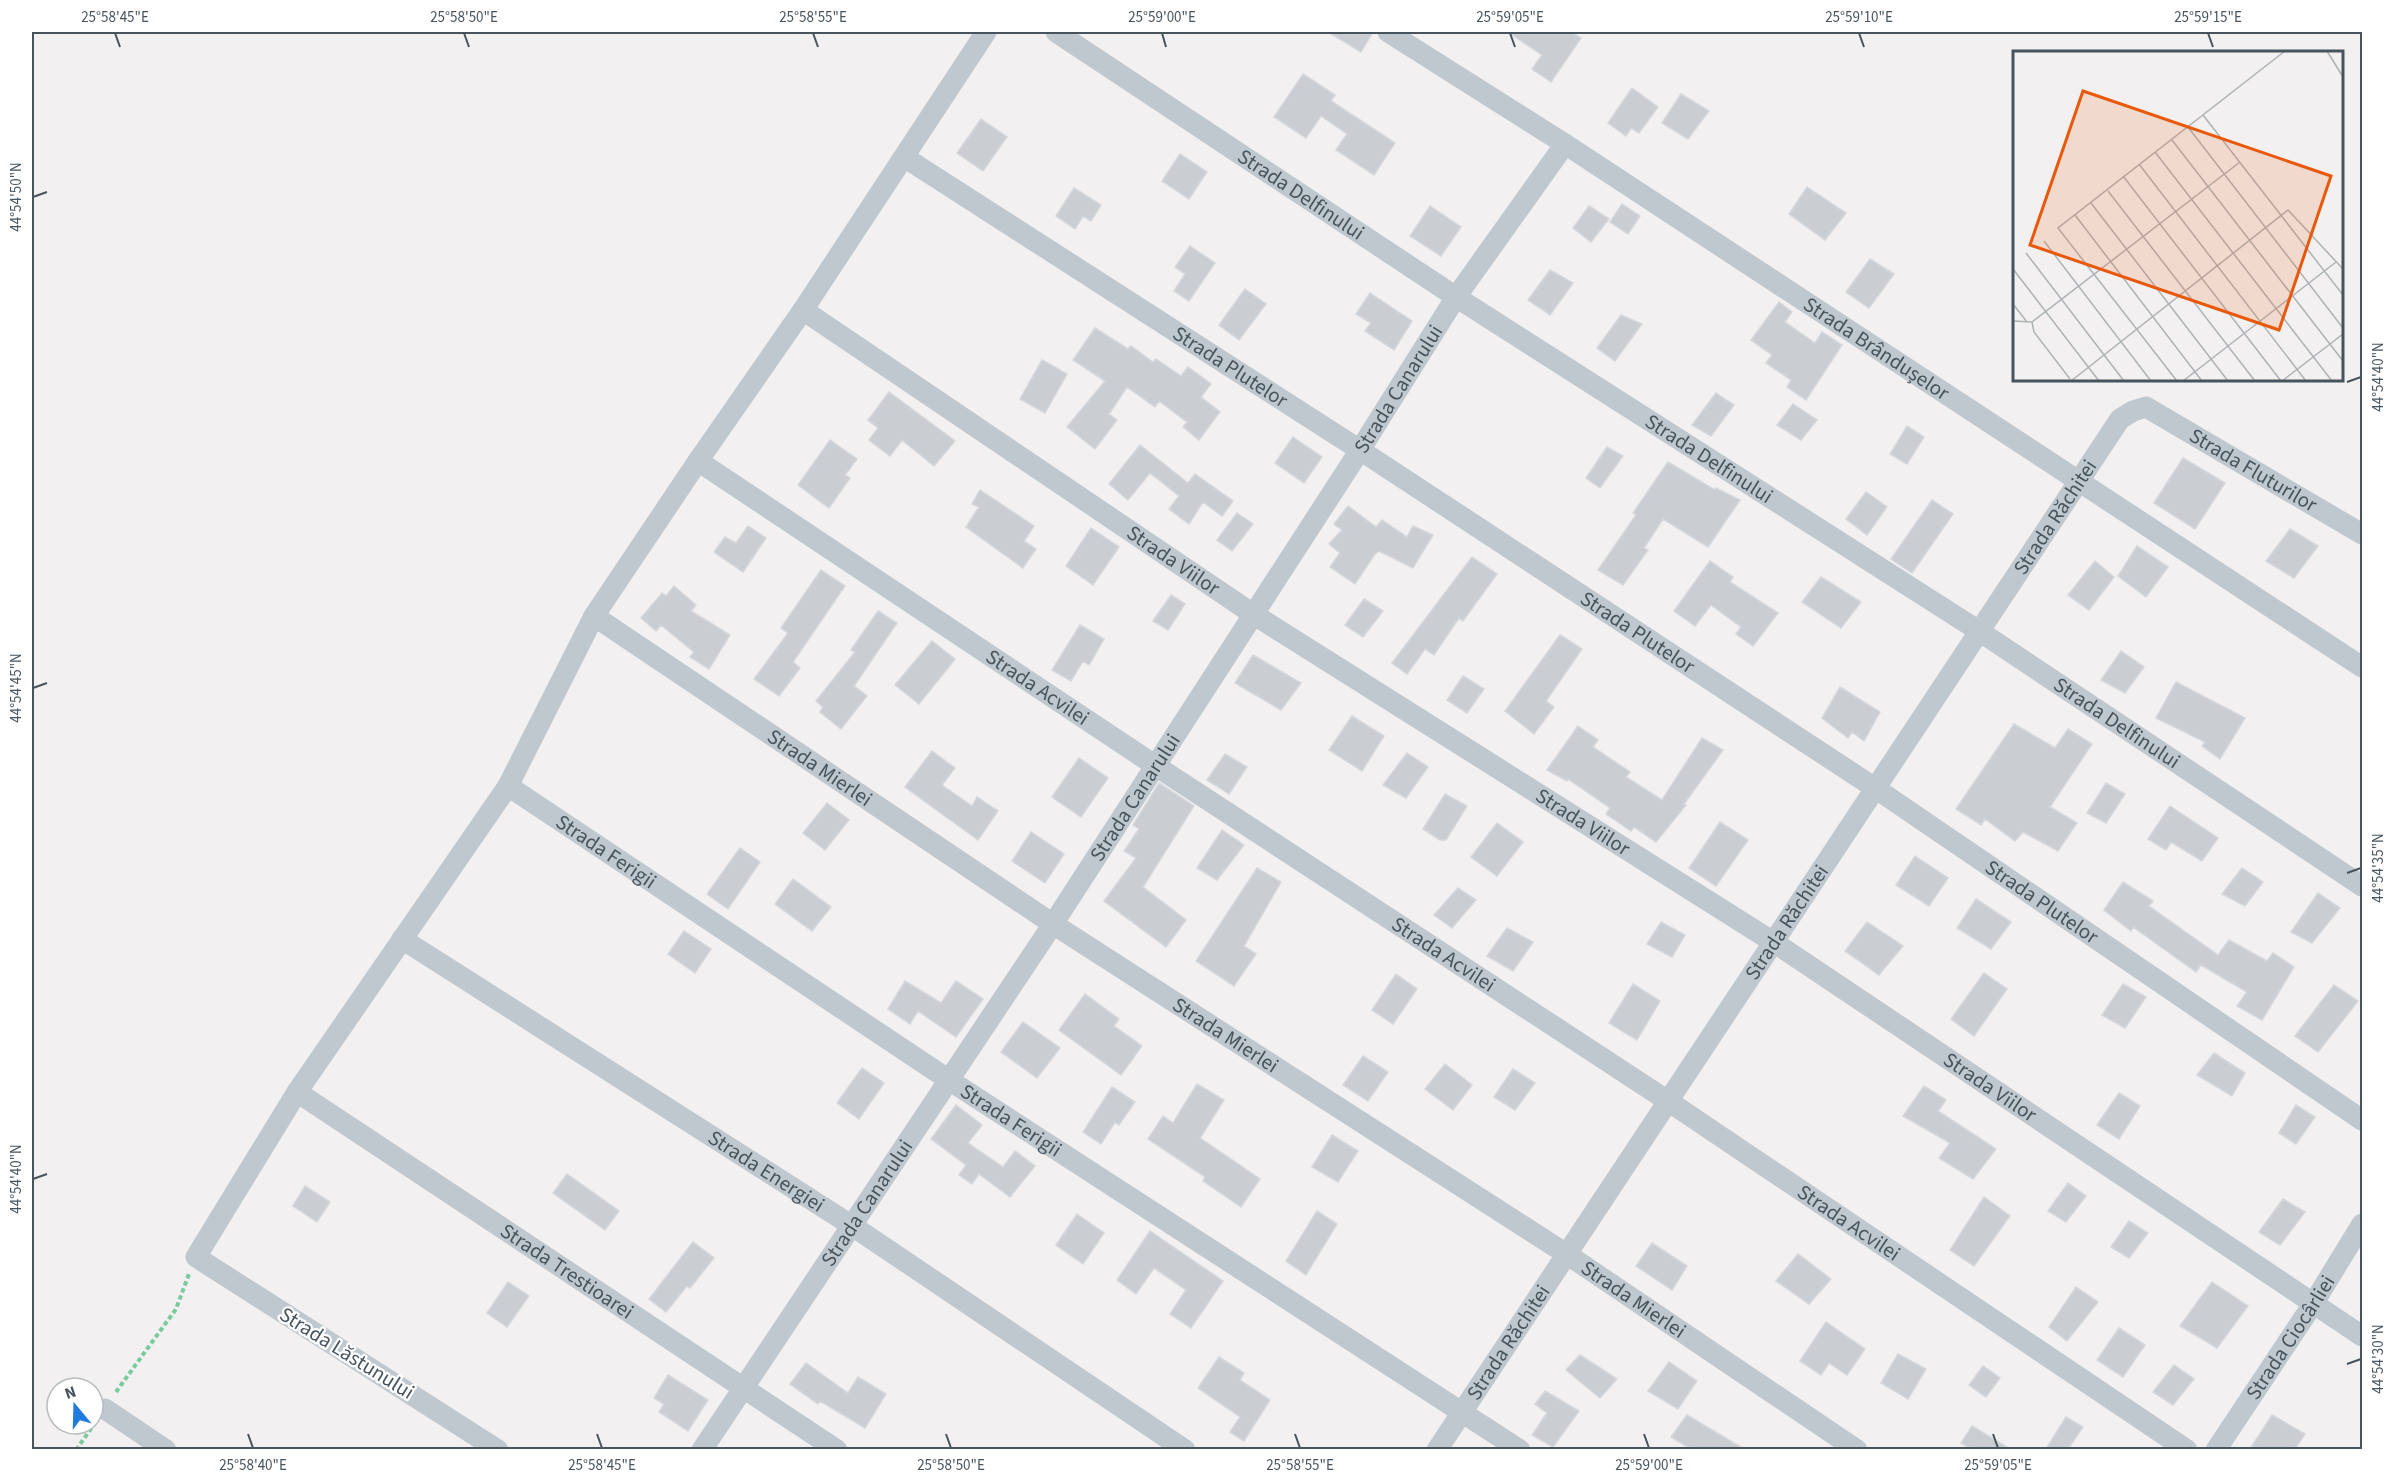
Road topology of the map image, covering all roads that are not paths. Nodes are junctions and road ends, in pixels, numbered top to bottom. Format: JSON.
{"nodes":[{"id":1,"x":986,"y":32,"type":"edge"},
{"id":2,"x":1056,"y":32,"type":"edge"},
{"id":3,"x":1388,"y":32,"type":"edge"},
{"id":4,"x":1565,"y":144,"type":"junction"},
{"id":5,"x":904,"y":157,"type":"junction"},
{"id":6,"x":1456,"y":297,"type":"junction"},
{"id":7,"x":803,"y":310,"type":"junction"},
{"id":8,"x":2146,"y":407,"type":"joint"},
{"id":9,"x":1360,"y":450,"type":"junction"},
{"id":10,"x":698,"y":461,"type":"junction"},
{"id":11,"x":2080,"y":480,"type":"junction"},
{"id":12,"x":2362,"y":534,"type":"edge"},
{"id":13,"x":1252,"y":614,"type":"junction"},
{"id":14,"x":594,"y":616,"type":"junction"},
{"id":15,"x":1979,"y":631,"type":"junction"},
{"id":16,"x":2362,"y":667,"type":"edge"},
{"id":17,"x":1156,"y":766,"type":"junction"},
{"id":18,"x":508,"y":786,"type":"junction"},
{"id":19,"x":1875,"y":788,"type":"junction"},
{"id":20,"x":2362,"y":886,"type":"edge"},
{"id":21,"x":1053,"y":924,"type":"junction"},
{"id":22,"x":402,"y":939,"type":"junction"},
{"id":23,"x":1774,"y":943,"type":"junction"},
{"id":24,"x":949,"y":1080,"type":"junction"},
{"id":25,"x":297,"y":1092,"type":"junction"},
{"id":26,"x":1668,"y":1101,"type":"junction"},
{"id":27,"x":2362,"y":1120,"type":"edge"},
{"id":28,"x":2362,"y":1224,"type":"edge"},
{"id":29,"x":851,"y":1225,"type":"junction"},
{"id":30,"x":1568,"y":1255,"type":"junction"},
{"id":31,"x":2313,"y":1304,"type":"junction"},
{"id":32,"x":2362,"y":1336,"type":"edge"},
{"id":33,"x":742,"y":1387,"type":"junction"},
{"id":34,"x":105,"y":1409,"type":"road end"},
{"id":35,"x":1461,"y":1410,"type":"junction"},
{"id":36,"x":166,"y":1449,"type":"edge"},
{"id":37,"x":498,"y":1449,"type":"edge"},
{"id":38,"x":702,"y":1449,"type":"edge"},
{"id":39,"x":837,"y":1449,"type":"edge"},
{"id":40,"x":1185,"y":1449,"type":"edge"},
{"id":41,"x":1437,"y":1449,"type":"edge"},
{"id":42,"x":1520,"y":1449,"type":"edge"},
{"id":43,"x":1857,"y":1449,"type":"edge"},
{"id":44,"x":2187,"y":1449,"type":"edge"},
{"id":45,"x":2216,"y":1449,"type":"edge"}],
"edges":[{"from":1,"to":5,"type":"street"},
{"from":2,"to":6,"type":"street","name":"Strada Delfinului"},
{"from":3,"to":4,"type":"street","name":"Strada Brândușelor"},
{"from":4,"to":6,"type":"street","name":"Strada Canarului"},
{"from":4,"to":11,"type":"street","name":"Strada Brândușelor"},
{"from":5,"to":7,"type":"street"},
{"from":5,"to":9,"type":"street","name":"Strada Plutelor"},
{"from":6,"to":9,"type":"street","name":"Strada Canarului"},
{"from":6,"to":15,"type":"street","name":"Strada Delfinului"},
{"from":7,"to":10,"type":"street"},
{"from":7,"to":13,"type":"street","name":"Strada Viilor"},
{"from":8,"to":11,"type":"street","name":"Strada Răchitei"},
{"from":8,"to":12,"type":"street","name":"Strada Fluturilor"},
{"from":9,"to":13,"type":"street","name":"Strada Canarului"},
{"from":9,"to":19,"type":"street","name":"Strada Plutelor"},
{"from":10,"to":14,"type":"street"},
{"from":10,"to":17,"type":"street","name":"Strada Acvilei"},
{"from":11,"to":15,"type":"street","name":"Strada Răchitei"},
{"from":11,"to":16,"type":"street","name":"Strada Brândușelor"},
{"from":13,"to":17,"type":"street","name":"Strada Canarului"},
{"from":13,"to":23,"type":"street","name":"Strada Viilor"},
{"from":14,"to":18,"type":"street"},
{"from":14,"to":21,"type":"street","name":"Strada Mierlei"},
{"from":15,"to":19,"type":"street","name":"Strada Răchitei"},
{"from":15,"to":20,"type":"street","name":"Strada Delfinului"},
{"from":17,"to":21,"type":"street","name":"Strada Canarului"},
{"from":17,"to":26,"type":"street","name":"Strada Acvilei"},
{"from":18,"to":22,"type":"street"},
{"from":18,"to":24,"type":"street","name":"Strada Ferigii"},
{"from":19,"to":23,"type":"street","name":"Strada Răchitei"},
{"from":19,"to":27,"type":"street","name":"Strada Plutelor"},
{"from":21,"to":24,"type":"street","name":"Strada Canarului"},
{"from":21,"to":30,"type":"street","name":"Strada Mierlei"},
{"from":22,"to":25,"type":"street"},
{"from":22,"to":29,"type":"street","name":"Strada Energiei"},
{"from":23,"to":26,"type":"street","name":"Strada Răchitei"},
{"from":23,"to":31,"type":"street","name":"Strada Viilor"},
{"from":24,"to":29,"type":"street","name":"Strada Canarului"},
{"from":24,"to":35,"type":"street","name":"Strada Ferigii"},
{"from":25,"to":33,"type":"street","name":"Strada Trestioarei"},
{"from":25,"to":37,"type":"street","name":"Strada Lăstunului"},
{"from":26,"to":30,"type":"street","name":"Strada Răchitei"},
{"from":26,"to":44,"type":"street","name":"Strada Acvilei"},
{"from":28,"to":31,"type":"street","name":"Strada Ciocârliei"},
{"from":29,"to":33,"type":"street","name":"Strada Canarului"},
{"from":29,"to":40,"type":"street","name":"Strada Energiei"},
{"from":30,"to":35,"type":"street","name":"Strada Răchitei"},
{"from":30,"to":43,"type":"street","name":"Strada Mierlei"},
{"from":31,"to":32,"type":"street","name":"Strada Viilor"},
{"from":31,"to":45,"type":"street","name":"Strada Ciocârliei"},
{"from":33,"to":38,"type":"street","name":"Strada Canarului"},
{"from":33,"to":39,"type":"street","name":"Strada Trestioarei"},
{"from":34,"to":36,"type":"street"},
{"from":35,"to":41,"type":"street","name":"Strada Răchitei"},
{"from":35,"to":42,"type":"street","name":"Strada Ferigii"}]}
